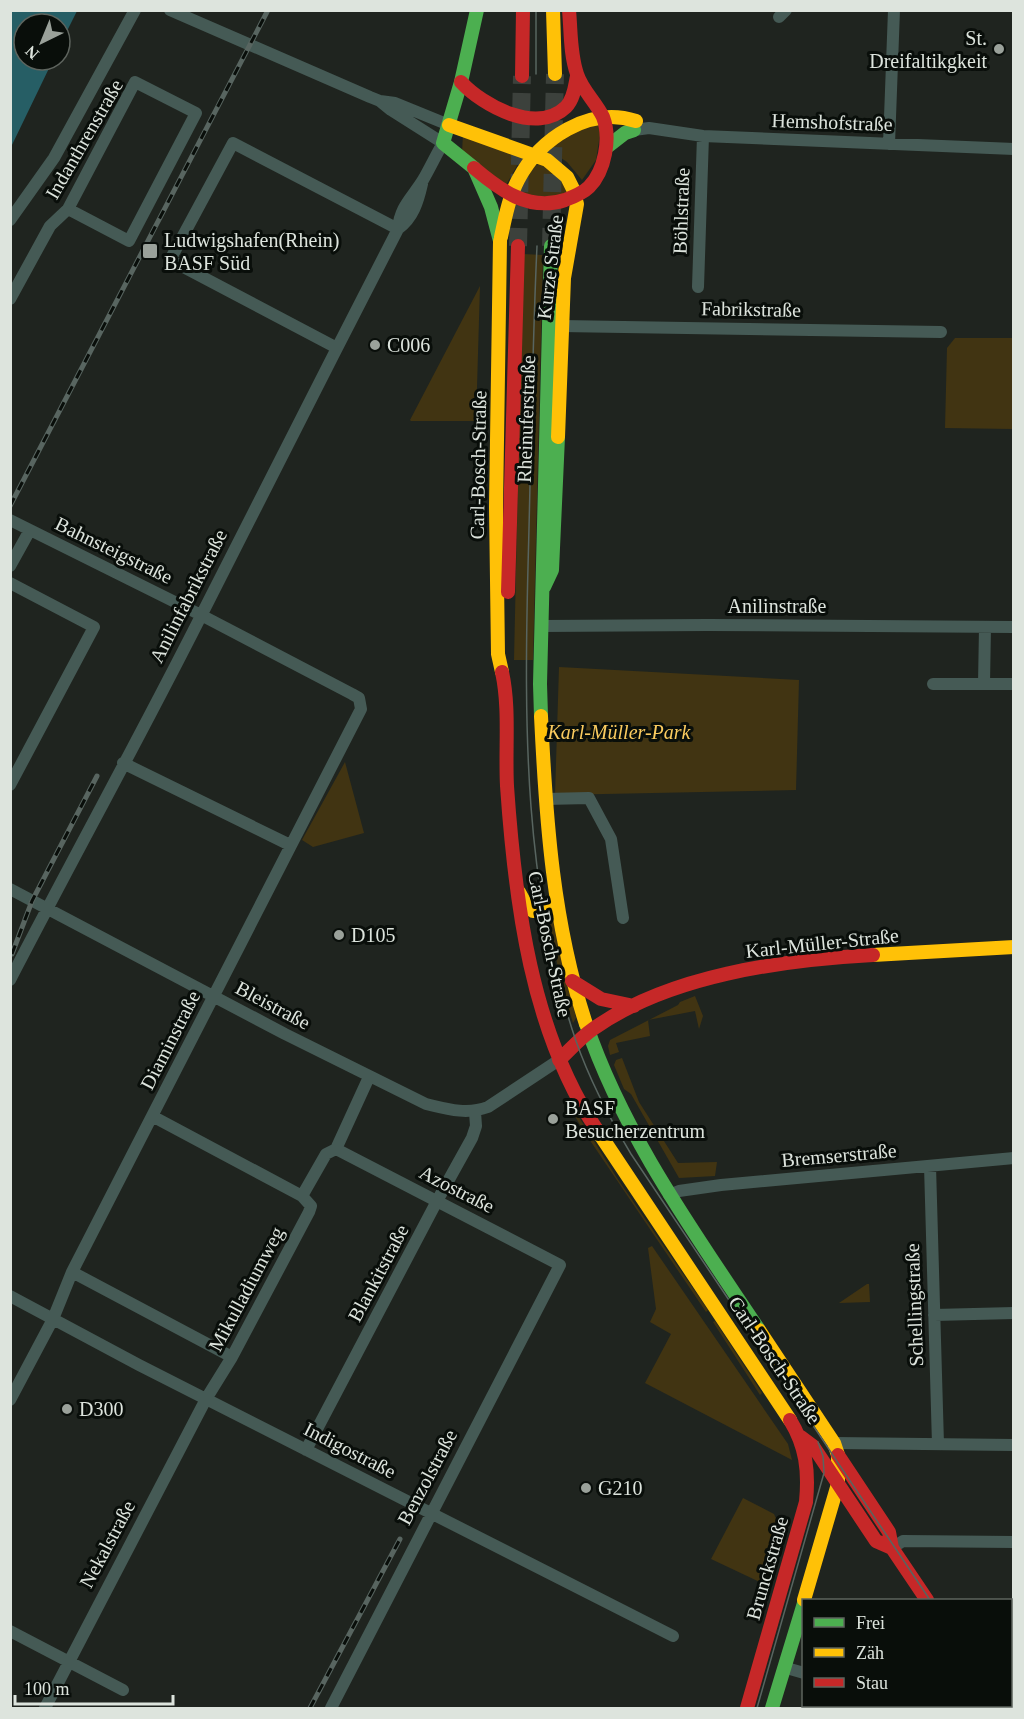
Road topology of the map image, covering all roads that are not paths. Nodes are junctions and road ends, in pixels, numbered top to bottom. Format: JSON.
{"nodes":[{"id":1,"x":135,"y":10,"type":"edge"},
{"id":2,"x":170,"y":10,"type":"edge"},
{"id":3,"x":477,"y":10,"type":"edge"},
{"id":4,"x":523,"y":10,"type":"edge"},
{"id":5,"x":553,"y":10,"type":"edge"},
{"id":6,"x":569,"y":10,"type":"edge"},
{"id":7,"x":894,"y":10,"type":"edge"},
{"id":8,"x":555,"y":74,"type":"tunnel mouth"},
{"id":9,"x":522,"y":76,"type":"tunnel mouth"},
{"id":10,"x":577,"y":76,"type":"junction"},
{"id":11,"x":461,"y":82,"type":"junction"},
{"id":12,"x":380,"y":101,"type":"junction"},
{"id":13,"x":610,"y":117,"type":"junction"},
{"id":14,"x":449,"y":125,"type":"junction"},
{"id":15,"x":640,"y":126,"type":"junction"},
{"id":16,"x":703,"y":136,"type":"junction"},
{"id":17,"x":443,"y":143,"type":"junction"},
{"id":18,"x":889,"y":144,"type":"junction"},
{"id":19,"x":607,"y":147,"type":"junction"},
{"id":20,"x":1014,"y":149,"type":"edge"},
{"id":21,"x":536,"y":154,"type":"junction"},
{"id":22,"x":474,"y":168,"type":"junction"},
{"id":23,"x":511,"y":195,"type":"junction"},
{"id":24,"x":576,"y":195,"type":"junction"},
{"id":25,"x":68,"y":209,"type":"junction"},
{"id":26,"x":10,"y":220,"type":"edge"},
{"id":27,"x":398,"y":229,"type":"junction"},
{"id":28,"x":500,"y":241,"type":"junction"},
{"id":29,"x":518,"y":246,"type":"tunnel mouth"},
{"id":30,"x":551,"y":246,"type":"tunnel mouth"},
{"id":31,"x":698,"y":287,"type":"dead end"},
{"id":32,"x":10,"y":299,"type":"edge"},
{"id":33,"x":561,"y":326,"type":"junction"},
{"id":34,"x":941,"y":332,"type":"dead end"},
{"id":35,"x":337,"y":348,"type":"junction"},
{"id":36,"x":10,"y":520,"type":"edge"},
{"id":37,"x":30,"y":530,"type":"junction"},
{"id":38,"x":10,"y":566,"type":"edge"},
{"id":39,"x":10,"y":583,"type":"edge"},
{"id":40,"x":541,"y":594,"type":"junction"},
{"id":41,"x":201,"y":615,"type":"junction"},
{"id":42,"x":541,"y":626,"type":"junction"},
{"id":43,"x":985,"y":627,"type":"junction"},
{"id":44,"x":1014,"y":627,"type":"edge"},
{"id":45,"x":933,"y":684,"type":"dead end"},
{"id":46,"x":984,"y":684,"type":"junction"},
{"id":47,"x":1014,"y":684,"type":"edge"},
{"id":48,"x":506,"y":689,"type":"junction"},
{"id":49,"x":359,"y":698,"type":"joint"},
{"id":50,"x":123,"y":763,"type":"junction"},
{"id":51,"x":10,"y":786,"type":"edge"},
{"id":52,"x":544,"y":799,"type":"junction"},
{"id":53,"x":290,"y":845,"type":"junction"},
{"id":54,"x":516,"y":888,"type":"junction"},
{"id":55,"x":10,"y":889,"type":"edge"},
{"id":56,"x":557,"y":902,"type":"junction"},
{"id":57,"x":47,"y":909,"type":"junction"},
{"id":58,"x":623,"y":918,"type":"dead end"},
{"id":59,"x":1014,"y":947,"type":"edge"},
{"id":60,"x":10,"y":980,"type":"edge"},
{"id":61,"x":572,"y":981,"type":"junction"},
{"id":62,"x":214,"y":996,"type":"junction"},
{"id":63,"x":634,"y":1006,"type":"junction"},
{"id":64,"x":588,"y":1032,"type":"junction"},
{"id":65,"x":559,"y":1060,"type":"junction"},
{"id":66,"x":369,"y":1077,"type":"junction"},
{"id":67,"x":475,"y":1112,"type":"junction"},
{"id":68,"x":152,"y":1116,"type":"junction"},
{"id":69,"x":336,"y":1149,"type":"junction"},
{"id":70,"x":1014,"y":1158,"type":"edge"},
{"id":71,"x":930,"y":1166,"type":"junction"},
{"id":72,"x":669,"y":1195,"type":"junction"},
{"id":73,"x":302,"y":1196,"type":"junction"},
{"id":74,"x":437,"y":1201,"type":"junction"},
{"id":75,"x":560,"y":1265,"type":"joint"},
{"id":76,"x":72,"y":1272,"type":"junction"},
{"id":77,"x":10,"y":1296,"type":"edge"},
{"id":78,"x":1014,"y":1312,"type":"edge"},
{"id":79,"x":934,"y":1315,"type":"junction"},
{"id":80,"x":52,"y":1318,"type":"junction"},
{"id":81,"x":232,"y":1357,"type":"junction"},
{"id":82,"x":206,"y":1399,"type":"junction"},
{"id":83,"x":10,"y":1400,"type":"edge"},
{"id":84,"x":801,"y":1437,"type":"junction"},
{"id":85,"x":938,"y":1444,"type":"junction"},
{"id":86,"x":1014,"y":1445,"type":"edge"},
{"id":87,"x":836,"y":1449,"type":"junction"},
{"id":88,"x":306,"y":1450,"type":"junction"},
{"id":89,"x":838,"y":1484,"type":"junction"},
{"id":90,"x":430,"y":1513,"type":"junction"},
{"id":91,"x":1014,"y":1542,"type":"edge"},
{"id":92,"x":892,"y":1548,"type":"junction"},
{"id":93,"x":805,"y":1599,"type":"edge"},
{"id":94,"x":926,"y":1599,"type":"edge"},
{"id":95,"x":802,"y":1608,"type":"edge"},
{"id":96,"x":10,"y":1631,"type":"edge"},
{"id":97,"x":673,"y":1636,"type":"dead end"},
{"id":98,"x":69,"y":1662,"type":"junction"},
{"id":99,"x":785,"y":1663,"type":"junction"},
{"id":100,"x":802,"y":1672,"type":"edge"},
{"id":101,"x":123,"y":1690,"type":"dead end"},
{"id":102,"x":45,"y":1708,"type":"edge"},
{"id":103,"x":331,"y":1708,"type":"edge"},
{"id":104,"x":747,"y":1708,"type":"edge"},
{"id":105,"x":772,"y":1708,"type":"edge"}],
"edges":[{"from":1,"to":26,"type":"street"},
{"from":2,"to":12,"type":"street"},
{"from":3,"to":11,"type":"main road"},
{"from":4,"to":9,"type":"main road"},
{"from":5,"to":8,"type":"main road"},
{"from":6,"to":10,"type":"main road"},
{"from":7,"to":18,"type":"street"},
{"from":10,"to":11,"type":"main road"},
{"from":10,"to":13,"type":"main road"},
{"from":11,"to":14,"type":"main road"},
{"from":12,"to":14,"type":"street"},
{"from":12,"to":17,"type":"street"},
{"from":13,"to":15,"type":"main road"},
{"from":13,"to":19,"type":"main road"},
{"from":13,"to":21,"type":"main road"},
{"from":14,"to":17,"type":"main road"},
{"from":14,"to":21,"type":"main road"},
{"from":15,"to":16,"type":"street","name":"Hemshofstraße"},
{"from":15,"to":19,"type":"main road"},
{"from":16,"to":18,"type":"street","name":"Hemshofstraße"},
{"from":16,"to":31,"type":"street","name":"Böhlstraße"},
{"from":17,"to":22,"type":"main road"},
{"from":17,"to":27,"type":"street","name":"Anilinfabrikstraße"},
{"from":18,"to":20,"type":"street","name":"Hemshofstraße"},
{"from":19,"to":24,"type":"main road"},
{"from":21,"to":23,"type":"main road"},
{"from":21,"to":24,"type":"main road"},
{"from":22,"to":23,"type":"main road"},
{"from":22,"to":28,"type":"main road"},
{"from":23,"to":24,"type":"main road"},
{"from":23,"to":28,"type":"main road"},
{"from":24,"to":33,"type":"main road","name":"Kurze Straße"},
{"from":25,"to":25,"type":"street","name":"Indanthrenstraße"},
{"from":25,"to":32,"type":"street","name":"Indanthrenstraße"},
{"from":27,"to":35,"type":"street","name":"Anilinfabrikstraße"},
{"from":27,"to":35,"type":"street"},
{"from":28,"to":48,"type":"main road","name":"Carl-Bosch-Straße"},
{"from":29,"to":48,"type":"main road","name":"Rheinuferstraße"},
{"from":30,"to":40,"type":"main road","name":"Rheinuferstraße"},
{"from":33,"to":34,"type":"street","name":"Fabrikstraße"},
{"from":33,"to":40,"type":"main road","name":"Kurze Straße"},
{"from":35,"to":41,"type":"street","name":"Anilinfabrikstraße"},
{"from":36,"to":37,"type":"street","name":"Bahnsteigstraße"},
{"from":37,"to":38,"type":"street"},
{"from":37,"to":41,"type":"street","name":"Bahnsteigstraße"},
{"from":39,"to":51,"type":"street"},
{"from":40,"to":42,"type":"main road","name":"Carl-Bosch-Straße"},
{"from":41,"to":49,"type":"street","name":"Bahnsteigstraße"},
{"from":41,"to":50,"type":"street","name":"Anilinfabrikstraße"},
{"from":42,"to":43,"type":"street","name":"Anilinstraße"},
{"from":42,"to":52,"type":"main road","name":"Carl-Bosch-Straße"},
{"from":43,"to":44,"type":"street","name":"Anilinstraße"},
{"from":43,"to":46,"type":"street"},
{"from":45,"to":46,"type":"street"},
{"from":46,"to":47,"type":"street"},
{"from":48,"to":54,"type":"main road","name":"Carl-Bosch-Straße"},
{"from":49,"to":53,"type":"street","name":"Diaminstraße"},
{"from":50,"to":53,"type":"street"},
{"from":50,"to":57,"type":"street","name":"Anilinfabrikstraße"},
{"from":52,"to":56,"type":"main road","name":"Carl-Bosch-Straße"},
{"from":52,"to":58,"type":"street"},
{"from":53,"to":62,"type":"street","name":"Diaminstraße"},
{"from":54,"to":56,"type":"main road"},
{"from":54,"to":65,"type":"main road","name":"Carl-Bosch-Straße"},
{"from":55,"to":57,"type":"street","name":"Bleistraße"},
{"from":56,"to":61,"type":"main road","name":"Carl-Bosch-Straße"},
{"from":57,"to":60,"type":"street","name":"Anilinfabrikstraße"},
{"from":57,"to":62,"type":"street","name":"Bleistraße"},
{"from":59,"to":63,"type":"main road","name":"Karl-Müller-Straße"},
{"from":61,"to":63,"type":"main road"},
{"from":61,"to":64,"type":"main road","name":"Carl-Bosch-Straße"},
{"from":62,"to":66,"type":"street","name":"Bleistraße"},
{"from":62,"to":68,"type":"street","name":"Diaminstraße"},
{"from":63,"to":64,"type":"main road","name":"Karl-Müller-Straße"},
{"from":64,"to":65,"type":"main road","name":"Karl-Müller-Straße"},
{"from":64,"to":72,"type":"main road","name":"Carl-Bosch-Straße"},
{"from":65,"to":67,"type":"street","name":"Karl-Müller-Straße"},
{"from":65,"to":84,"type":"main road","name":"Carl-Bosch-Straße"},
{"from":66,"to":67,"type":"street","name":"Bleistraße"},
{"from":66,"to":69,"type":"street"},
{"from":67,"to":74,"type":"street","name":"Blankitstraße"},
{"from":68,"to":73,"type":"street"},
{"from":68,"to":76,"type":"street","name":"Diaminstraße"},
{"from":69,"to":73,"type":"street"},
{"from":69,"to":74,"type":"street","name":"Azostraße"},
{"from":70,"to":71,"type":"street","name":"Bremserstraße"},
{"from":71,"to":72,"type":"street","name":"Bremserstraße"},
{"from":71,"to":79,"type":"street","name":"Schellingstraße"},
{"from":72,"to":87,"type":"main road","name":"Carl-Bosch-Straße"},
{"from":73,"to":81,"type":"street","name":"Mikulladiumweg"},
{"from":74,"to":75,"type":"street","name":"Azostraße"},
{"from":74,"to":88,"type":"street","name":"Blankitstraße"},
{"from":75,"to":90,"type":"street","name":"Benzolstraße"},
{"from":76,"to":80,"type":"street","name":"Diaminstraße"},
{"from":76,"to":81,"type":"street"},
{"from":77,"to":80,"type":"street","name":"Indigostraße"},
{"from":78,"to":79,"type":"street"},
{"from":79,"to":85,"type":"street","name":"Schellingstraße"},
{"from":80,"to":82,"type":"street","name":"Indigostraße"},
{"from":80,"to":83,"type":"street","name":"Diaminstraße"},
{"from":81,"to":82,"type":"street","name":"Mikulladiumweg"},
{"from":82,"to":88,"type":"street","name":"Indigostraße"},
{"from":82,"to":98,"type":"street","name":"Nekalstraße"},
{"from":84,"to":89,"type":"main road","name":"Carl-Bosch-Straße"},
{"from":84,"to":104,"type":"main road","name":"Brunckstraße"},
{"from":85,"to":86,"type":"street"},
{"from":85,"to":87,"type":"street"},
{"from":87,"to":89,"type":"main road"},
{"from":87,"to":92,"type":"main road","name":"Carl-Bosch-Straße"},
{"from":88,"to":90,"type":"street","name":"Indigostraße"},
{"from":89,"to":92,"type":"main road","name":"Carl-Bosch-Straße"},
{"from":89,"to":93,"type":"main road"},
{"from":90,"to":97,"type":"street","name":"Indigostraße"},
{"from":90,"to":103,"type":"street","name":"Benzolstraße"},
{"from":91,"to":92,"type":"street"},
{"from":92,"to":94,"type":"main road","name":"Carl-Bosch-Straße"},
{"from":95,"to":99,"type":"main road"},
{"from":96,"to":98,"type":"street"},
{"from":98,"to":101,"type":"street"},
{"from":98,"to":102,"type":"street","name":"Nekalstraße"},
{"from":99,"to":100,"type":"street"},
{"from":99,"to":105,"type":"main road"}]}
